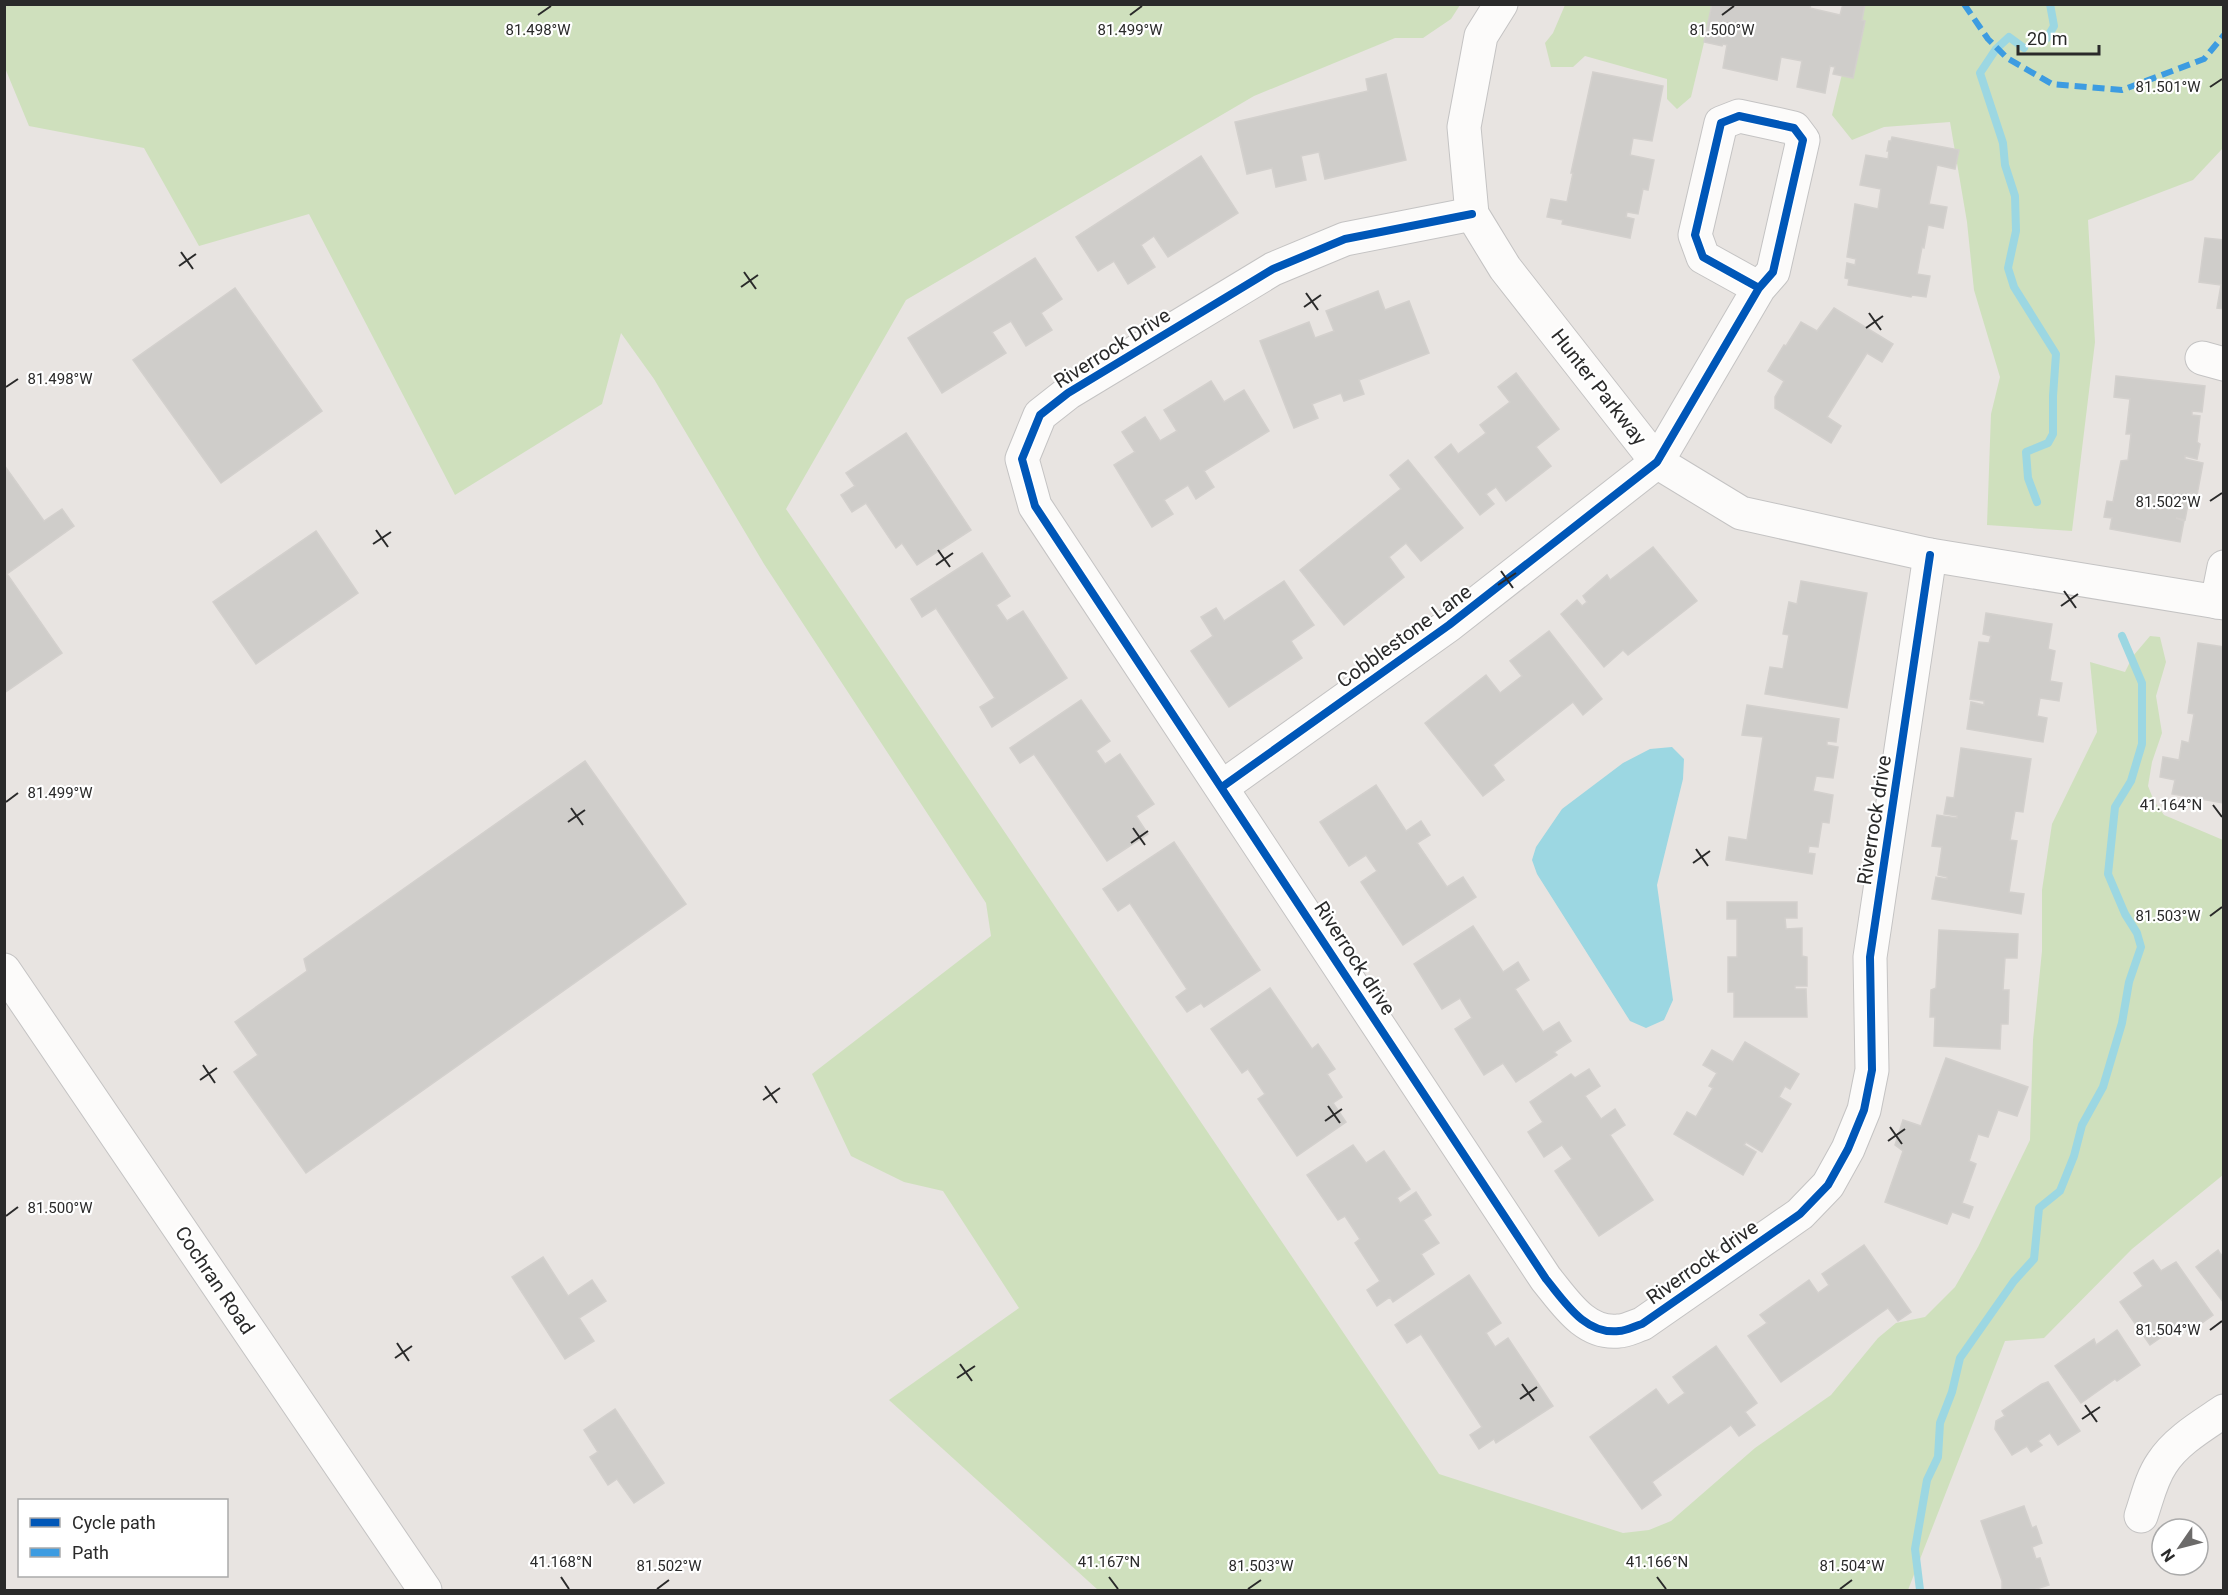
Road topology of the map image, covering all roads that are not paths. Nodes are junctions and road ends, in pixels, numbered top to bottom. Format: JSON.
{"nodes":[{"id":1,"x":1501,"y":4,"type":"edge"},
{"id":2,"x":1472,"y":214,"type":"junction"},
{"id":3,"x":1759,"y":288,"type":"junction"},
{"id":4,"x":1657,"y":462,"type":"junction"},
{"id":5,"x":1930,"y":555,"type":"junction"},
{"id":6,"x":2223,"y":567,"type":"edge"},
{"id":7,"x":2220,"y":602,"type":"edge"},
{"id":8,"x":1222,"y":787,"type":"junction"},
{"id":9,"x":4,"y":970,"type":"edge"},
{"id":10,"x":2223,"y":1411,"type":"edge"},
{"id":11,"x":2141,"y":1516,"type":"dead end"},
{"id":12,"x":425,"y":1590,"type":"edge"}],
"edges":[{"from":1,"to":2,"type":"street","name":"Hunter Parkway"},
{"from":2,"to":4,"type":"street","name":"Hunter Parkway"},
{"from":2,"to":8,"type":"street","name":"Riverrock Drive"},
{"from":3,"to":3,"type":"street"},
{"from":3,"to":4,"type":"street"},
{"from":4,"to":5,"type":"street","name":"Hunter Parkway"},
{"from":4,"to":8,"type":"street","name":"Cobblestone Lane"},
{"from":5,"to":7,"type":"street","name":"Hunter Parkway"},
{"from":5,"to":8,"type":"street","name":"Riverrock drive"},
{"from":6,"to":7,"type":"street"},
{"from":9,"to":12,"type":"street","name":"Cochran Road"},
{"from":10,"to":11,"type":"street"}]}
